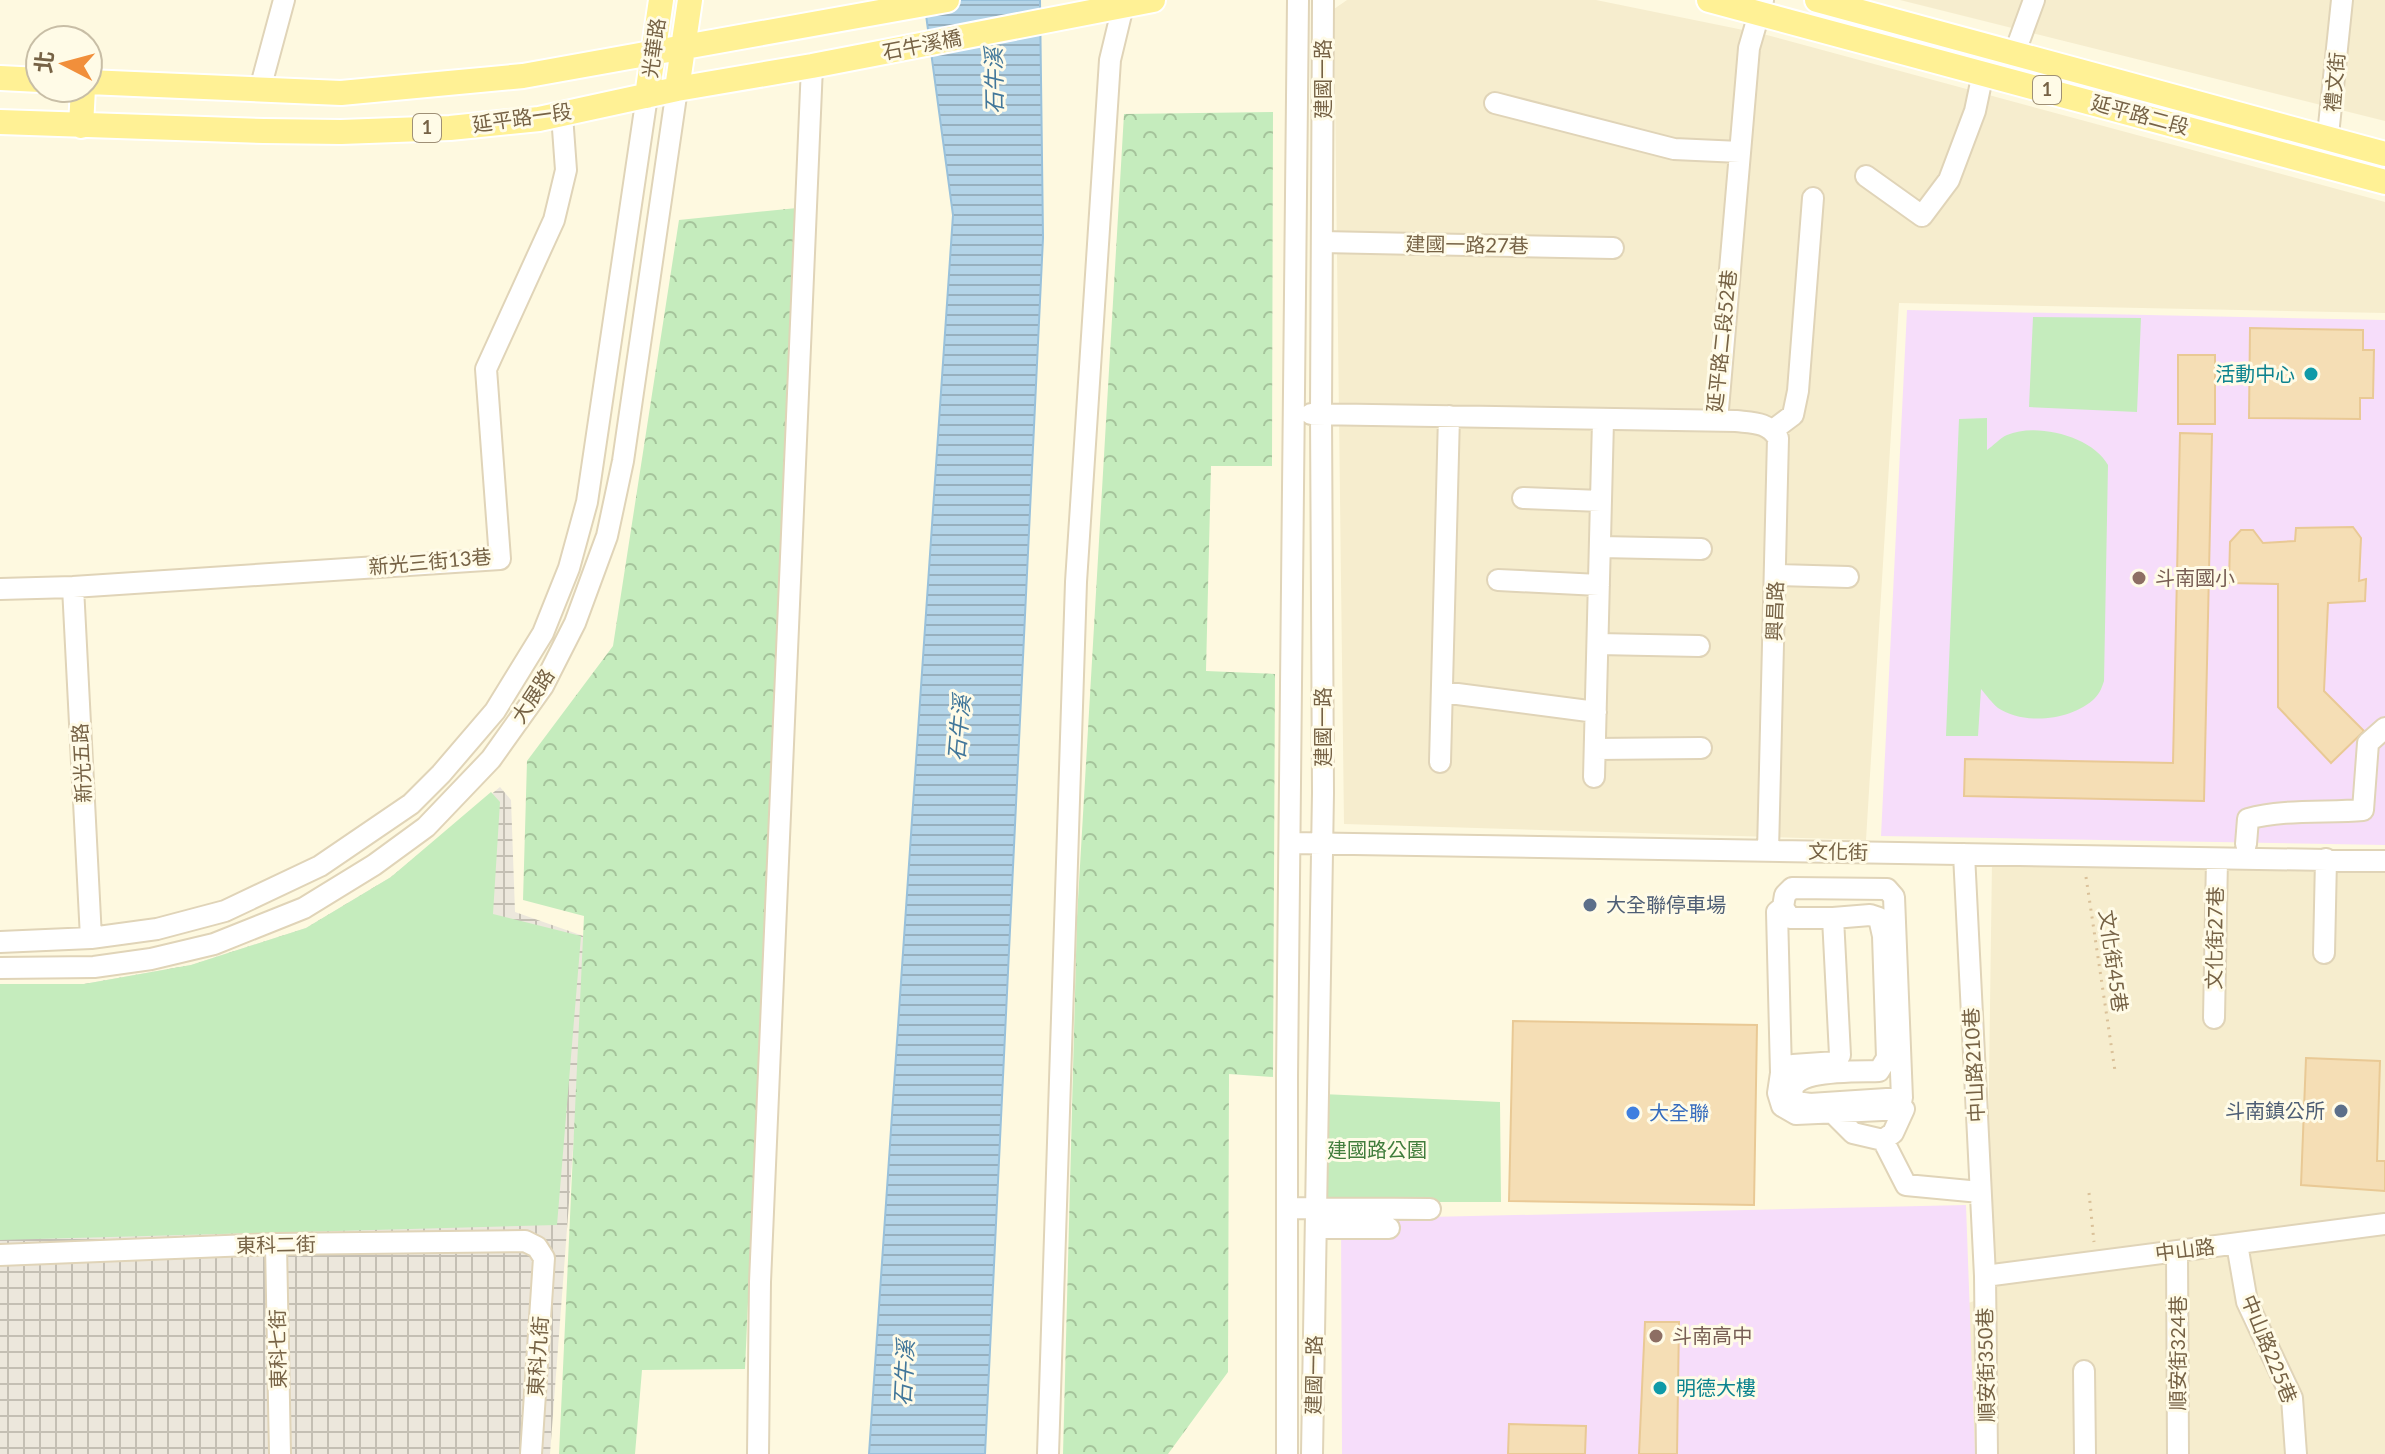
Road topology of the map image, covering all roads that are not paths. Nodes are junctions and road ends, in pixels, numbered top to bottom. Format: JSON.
{"nodes":[{"id":1,"x":284,"y":0,"type":"edge"},
{"id":2,"x":661,"y":0,"type":"edge"},
{"id":3,"x":690,"y":0,"type":"edge"},
{"id":4,"x":947,"y":0,"type":"edge"},
{"id":5,"x":1298,"y":0,"type":"edge"},
{"id":6,"x":1323,"y":0,"type":"edge"},
{"id":7,"x":1709,"y":0,"type":"edge"},
{"id":8,"x":1817,"y":0,"type":"edge"},
{"id":9,"x":2034,"y":0,"type":"edge"},
{"id":10,"x":2342,"y":0,"type":"edge"},
{"id":11,"x":1138,"y":3,"type":"edge"},
{"id":12,"x":1761,"y":7,"type":"edge"},
{"id":13,"x":844,"y":20,"type":"joint"},
{"id":14,"x":683,"y":49,"type":"junction"},
{"id":15,"x":2015,"y":52,"type":"junction"},
{"id":16,"x":653,"y":54,"type":"junction"},
{"id":17,"x":848,"y":59,"type":"joint"},
{"id":18,"x":812,"y":66,"type":"junction"},
{"id":19,"x":1983,"y":73,"type":"junction"},
{"id":20,"x":0,"y":78,"type":"edge"},
{"id":21,"x":24,"y":79,"type":"edge"},
{"id":22,"x":104,"y":83,"type":"edge"},
{"id":23,"x":260,"y":89,"type":"junction"},
{"id":24,"x":677,"y":89,"type":"junction"},
{"id":25,"x":2161,"y":93,"type":"junction"},
{"id":26,"x":647,"y":96,"type":"junction"},
{"id":27,"x":1495,"y":103,"type":"dead end"},
{"id":28,"x":82,"y":104,"type":"edge"},
{"id":29,"x":562,"y":115,"type":"junction"},
{"id":30,"x":2153,"y":118,"type":"junction"},
{"id":31,"x":0,"y":122,"type":"edge"},
{"id":32,"x":81,"y":126,"type":"junction"},
{"id":33,"x":2329,"y":139,"type":"junction"},
{"id":34,"x":1740,"y":152,"type":"junction"},
{"id":35,"x":2385,"y":154,"type":"edge"},
{"id":36,"x":2325,"y":164,"type":"junction"},
{"id":37,"x":1866,"y":176,"type":"dead end"},
{"id":38,"x":2385,"y":182,"type":"edge"},
{"id":39,"x":1813,"y":198,"type":"dead end"},
{"id":40,"x":1322,"y":242,"type":"junction"},
{"id":41,"x":1613,"y":248,"type":"dead end"},
{"id":42,"x":1295,"y":413,"type":"junction"},
{"id":43,"x":1321,"y":414,"type":"junction"},
{"id":44,"x":1449,"y":416,"type":"junction"},
{"id":45,"x":1603,"y":421,"type":"junction"},
{"id":46,"x":1717,"y":421,"type":"junction"},
{"id":47,"x":1773,"y":430,"type":"junction"},
{"id":48,"x":1523,"y":498,"type":"dead end"},
{"id":49,"x":1601,"y":501,"type":"junction"},
{"id":50,"x":1600,"y":547,"type":"junction"},
{"id":51,"x":1701,"y":549,"type":"dead end"},
{"id":52,"x":1776,"y":575,"type":"junction"},
{"id":53,"x":1848,"y":577,"type":"dead end"},
{"id":54,"x":1498,"y":580,"type":"dead end"},
{"id":55,"x":1599,"y":585,"type":"junction"},
{"id":56,"x":73,"y":587,"type":"junction"},
{"id":57,"x":0,"y":589,"type":"edge"},
{"id":58,"x":1598,"y":644,"type":"junction"},
{"id":59,"x":1699,"y":646,"type":"dead end"},
{"id":60,"x":1442,"y":692,"type":"junction"},
{"id":61,"x":1596,"y":712,"type":"junction"},
{"id":62,"x":2385,"y":728,"type":"edge"},
{"id":63,"x":1701,"y":748,"type":"dead end"},
{"id":64,"x":1595,"y":749,"type":"junction"},
{"id":65,"x":1440,"y":762,"type":"dead end"},
{"id":66,"x":1594,"y":777,"type":"dead end"},
{"id":67,"x":1291,"y":843,"type":"junction"},
{"id":68,"x":1322,"y":843,"type":"junction"},
{"id":69,"x":2246,"y":844,"type":"dead end"},
{"id":70,"x":1768,"y":851,"type":"junction"},
{"id":71,"x":1964,"y":854,"type":"junction"},
{"id":72,"x":2217,"y":859,"type":"junction"},
{"id":73,"x":2326,"y":859,"type":"junction"},
{"id":74,"x":2385,"y":861,"type":"edge"},
{"id":75,"x":1783,"y":907,"type":"junction"},
{"id":76,"x":1833,"y":918,"type":"junction"},
{"id":77,"x":91,"y":938,"type":"junction"},
{"id":78,"x":0,"y":942,"type":"edge"},
{"id":79,"x":2324,"y":953,"type":"dead end"},
{"id":80,"x":0,"y":968,"type":"edge"},
{"id":81,"x":2214,"y":1018,"type":"dead end"},
{"id":82,"x":1781,"y":1073,"type":"junction"},
{"id":83,"x":1832,"y":1112,"type":"junction"},
{"id":84,"x":1883,"y":1140,"type":"junction"},
{"id":85,"x":1980,"y":1192,"type":"junction"},
{"id":86,"x":1287,"y":1208,"type":"junction"},
{"id":87,"x":1430,"y":1209,"type":"dead end"},
{"id":88,"x":1316,"y":1218,"type":"junction"},
{"id":89,"x":2385,"y":1224,"type":"edge"},
{"id":90,"x":1389,"y":1228,"type":"dead end"},
{"id":91,"x":276,"y":1244,"type":"junction"},
{"id":92,"x":2237,"y":1244,"type":"junction"},
{"id":93,"x":2177,"y":1251,"type":"junction"},
{"id":94,"x":0,"y":1255,"type":"edge"},
{"id":95,"x":544,"y":1258,"type":"joint"},
{"id":96,"x":1985,"y":1276,"type":"junction"},
{"id":97,"x":2084,"y":1371,"type":"dead end"},
{"id":98,"x":280,"y":1454,"type":"edge"},
{"id":99,"x":531,"y":1454,"type":"edge"},
{"id":100,"x":758,"y":1454,"type":"edge"},
{"id":101,"x":1048,"y":1454,"type":"edge"},
{"id":102,"x":1287,"y":1454,"type":"edge"},
{"id":103,"x":1312,"y":1454,"type":"edge"},
{"id":104,"x":1987,"y":1454,"type":"edge"},
{"id":105,"x":2085,"y":1454,"type":"edge"},
{"id":106,"x":2178,"y":1454,"type":"edge"},
{"id":107,"x":2296,"y":1454,"type":"edge"}],
"edges":[{"from":1,"to":23,"type":"street"},
{"from":2,"to":16,"type":"main road","name":"光華路"},
{"from":3,"to":14,"type":"main road","name":"光華路"},
{"from":4,"to":13,"type":"main road","name":"石牛溪橋","number":"1"},
{"from":5,"to":42,"type":"street","name":"建國一路"},
{"from":6,"to":40,"type":"street","name":"建國一路"},
{"from":7,"to":12,"type":"main road","name":"延平路二段","number":"1"},
{"from":8,"to":15,"type":"main road","name":"延平路二段","number":"1"},
{"from":9,"to":15,"type":"street"},
{"from":10,"to":33,"type":"street","name":"禮文街"},
{"from":11,"to":17,"type":"main road","name":"石牛溪橋","number":"1"},
{"from":11,"to":101,"type":"street"},
{"from":12,"to":19,"type":"main road","name":"延平路二段","number":"1"},
{"from":12,"to":34,"type":"street","name":"延平路二段52巷"},
{"from":13,"to":14,"type":"main road","name":"延平路一段","number":"1"},
{"from":14,"to":16,"type":"main road","name":"延平路一段","number":"1"},
{"from":14,"to":24,"type":"main road","name":"光華路"},
{"from":15,"to":25,"type":"main road","name":"延平路二段","number":"1"},
{"from":16,"to":23,"type":"main road","name":"延平路一段","number":"1"},
{"from":16,"to":26,"type":"main road","name":"光華路"},
{"from":17,"to":18,"type":"main road","name":"延平路一段","number":"1"},
{"from":18,"to":24,"type":"main road","name":"延平路一段","number":"1"},
{"from":18,"to":100,"type":"street"},
{"from":19,"to":30,"type":"main road","name":"延平路二段","number":"1"},
{"from":19,"to":37,"type":"street"},
{"from":20,"to":21,"type":"main road"},
{"from":22,"to":23,"type":"main road","name":"延平路一段","number":"1"},
{"from":24,"to":26,"type":"main road","name":"延平路一段","number":"1"},
{"from":24,"to":80,"type":"street","name":"大展路"},
{"from":25,"to":30,"type":"main road"},
{"from":25,"to":33,"type":"main road","name":"延平路二段","number":"1"},
{"from":26,"to":29,"type":"main road","name":"延平路一段","number":"1"},
{"from":26,"to":77,"type":"street","name":"大展路"},
{"from":27,"to":34,"type":"street"},
{"from":28,"to":32,"type":"main road"},
{"from":29,"to":32,"type":"main road","name":"延平路一段","number":"1"},
{"from":29,"to":56,"type":"street","name":"新光三街13巷"},
{"from":30,"to":36,"type":"main road","name":"延平路二段","number":"1"},
{"from":31,"to":32,"type":"main road","name":"延平路一段","number":"1"},
{"from":33,"to":35,"type":"main road","name":"延平路二段","number":"1"},
{"from":33,"to":36,"type":"street","name":"禮文街"},
{"from":34,"to":46,"type":"street","name":"延平路二段52巷"},
{"from":36,"to":38,"type":"main road","name":"延平路二段","number":"1"},
{"from":39,"to":47,"type":"street"},
{"from":40,"to":41,"type":"street","name":"建國一路27巷"},
{"from":40,"to":43,"type":"street","name":"建國一路"},
{"from":42,"to":43,"type":"street","name":"延平路二段52巷"},
{"from":42,"to":67,"type":"street","name":"建國一路"},
{"from":43,"to":44,"type":"street","name":"延平路二段52巷"},
{"from":43,"to":68,"type":"street","name":"建國一路"},
{"from":44,"to":45,"type":"street","name":"延平路二段52巷"},
{"from":44,"to":60,"type":"street"},
{"from":45,"to":46,"type":"street","name":"延平路二段52巷"},
{"from":45,"to":49,"type":"street"},
{"from":46,"to":47,"type":"street"},
{"from":47,"to":52,"type":"street","name":"興昌路"},
{"from":48,"to":49,"type":"street"},
{"from":49,"to":50,"type":"street"},
{"from":50,"to":51,"type":"street"},
{"from":50,"to":55,"type":"street"},
{"from":52,"to":53,"type":"street"},
{"from":52,"to":70,"type":"street","name":"興昌路"},
{"from":54,"to":55,"type":"street"},
{"from":55,"to":58,"type":"street"},
{"from":56,"to":57,"type":"street","name":"新光三街13巷"},
{"from":56,"to":77,"type":"street","name":"新光五路"},
{"from":58,"to":59,"type":"street"},
{"from":58,"to":61,"type":"street"},
{"from":60,"to":61,"type":"street"},
{"from":60,"to":65,"type":"street"},
{"from":61,"to":64,"type":"street"},
{"from":62,"to":69,"type":"street"},
{"from":63,"to":64,"type":"street"},
{"from":64,"to":66,"type":"street"},
{"from":67,"to":68,"type":"street","name":"文化街"},
{"from":67,"to":86,"type":"street","name":"建國一路"},
{"from":68,"to":70,"type":"street","name":"文化街"},
{"from":68,"to":88,"type":"street","name":"建國一路"},
{"from":70,"to":71,"type":"street","name":"文化街"},
{"from":71,"to":72,"type":"street","name":"文化街"},
{"from":71,"to":85,"type":"street","name":"中山路210巷"},
{"from":72,"to":73,"type":"street","name":"文化街"},
{"from":72,"to":81,"type":"street","name":"文化街27巷"},
{"from":73,"to":74,"type":"street","name":"文化街"},
{"from":73,"to":79,"type":"street"},
{"from":75,"to":76,"type":"street"},
{"from":75,"to":76,"type":"street"},
{"from":75,"to":82,"type":"street"},
{"from":76,"to":82,"type":"street"},
{"from":77,"to":78,"type":"street","name":"大展路"},
{"from":82,"to":83,"type":"street"},
{"from":83,"to":84,"type":"street"},
{"from":83,"to":84,"type":"street"},
{"from":84,"to":85,"type":"street"},
{"from":85,"to":96,"type":"street","name":"中山路210巷"},
{"from":86,"to":88,"type":"street"},
{"from":86,"to":102,"type":"street","name":"建國一路"},
{"from":87,"to":88,"type":"street"},
{"from":88,"to":90,"type":"street"},
{"from":88,"to":103,"type":"street","name":"建國一路"},
{"from":89,"to":92,"type":"street","name":"中山路"},
{"from":91,"to":94,"type":"street","name":"東科二街"},
{"from":91,"to":95,"type":"street","name":"東科二街"},
{"from":91,"to":98,"type":"street","name":"東科七街"},
{"from":92,"to":93,"type":"street","name":"中山路"},
{"from":92,"to":107,"type":"street","name":"中山路225巷"},
{"from":93,"to":96,"type":"street","name":"中山路"},
{"from":93,"to":106,"type":"street","name":"順安街324巷"},
{"from":95,"to":99,"type":"street","name":"東科九街"},
{"from":96,"to":104,"type":"street","name":"順安街350巷"},
{"from":97,"to":105,"type":"street"}]}
